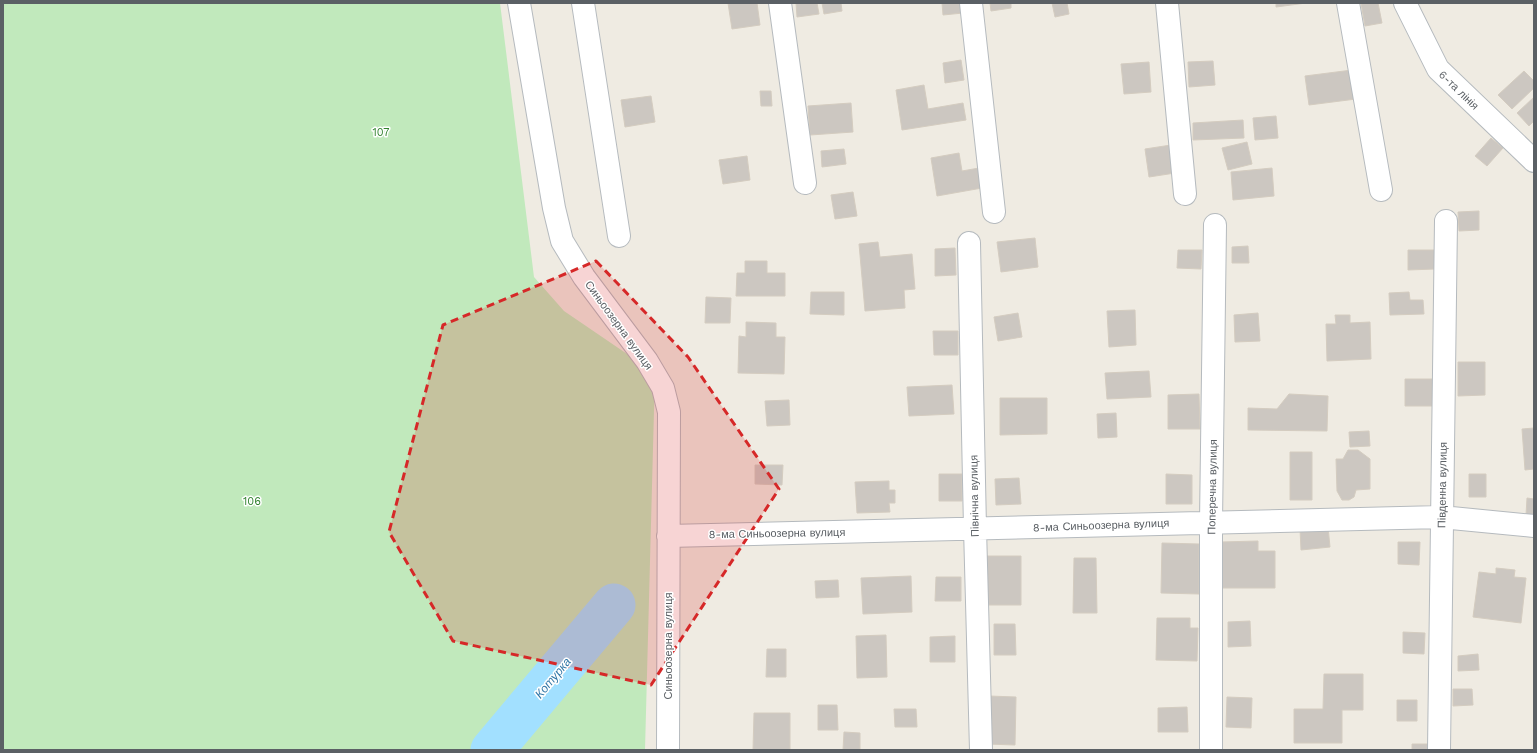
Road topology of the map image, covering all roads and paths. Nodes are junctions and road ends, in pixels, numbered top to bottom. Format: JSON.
{"nodes":[{"id":1,"x":519,"y":3,"type":"edge"},
{"id":2,"x":583,"y":3,"type":"edge"},
{"id":3,"x":780,"y":3,"type":"edge"},
{"id":4,"x":971,"y":3,"type":"edge"},
{"id":5,"x":1167,"y":3,"type":"edge"},
{"id":6,"x":1348,"y":3,"type":"edge"},
{"id":7,"x":1405,"y":3,"type":"edge"},
{"id":8,"x":1534,"y":161,"type":"edge"},
{"id":9,"x":805,"y":183,"type":"dead end"},
{"id":10,"x":1381,"y":190,"type":"dead end"},
{"id":11,"x":1185,"y":194,"type":"dead end"},
{"id":12,"x":994,"y":212,"type":"dead end"},
{"id":13,"x":1446,"y":221,"type":"dead end"},
{"id":14,"x":1215,"y":225,"type":"dead end"},
{"id":15,"x":620,"y":236,"type":"dead end"},
{"id":16,"x":969,"y":242,"type":"dead end"},
{"id":17,"x":1441,"y":517,"type":"junction"},
{"id":18,"x":1211,"y":522,"type":"junction"},
{"id":19,"x":1534,"y":526,"type":"edge"},
{"id":20,"x":975,"y":528,"type":"junction"},
{"id":21,"x":668,"y":536,"type":"junction"},
{"id":22,"x":668,"y":750,"type":"edge"},
{"id":23,"x":981,"y":750,"type":"edge"},
{"id":24,"x":1211,"y":750,"type":"edge"},
{"id":25,"x":1439,"y":750,"type":"edge"}],
"edges":[{"from":1,"to":21,"type":"street","name":"Синьоозерна вулиця"},
{"from":2,"to":15,"type":"street"},
{"from":3,"to":9,"type":"street"},
{"from":4,"to":12,"type":"street"},
{"from":5,"to":11,"type":"street"},
{"from":6,"to":10,"type":"street"},
{"from":7,"to":8,"type":"street","name":"6-та лінія"},
{"from":13,"to":17,"type":"street","name":"Південна вулиця"},
{"from":14,"to":18,"type":"street","name":"Поперечна вулиця"},
{"from":16,"to":20,"type":"street","name":"Північна вулиця"},
{"from":17,"to":18,"type":"street","name":"8-ма Синьоозерна вулиця"},
{"from":17,"to":19,"type":"street","name":"8-ма Синьоозерна вулиця"},
{"from":17,"to":25,"type":"street","name":"Південна вулиця"},
{"from":18,"to":20,"type":"street","name":"8-ма Синьоозерна вулиця"},
{"from":18,"to":24,"type":"street","name":"Поперечна вулиця"},
{"from":20,"to":21,"type":"street","name":"8-ма Синьоозерна вулиця"},
{"from":20,"to":23,"type":"street","name":"Північна вулиця"},
{"from":21,"to":22,"type":"street","name":"Синьоозерна вулиця"}]}
